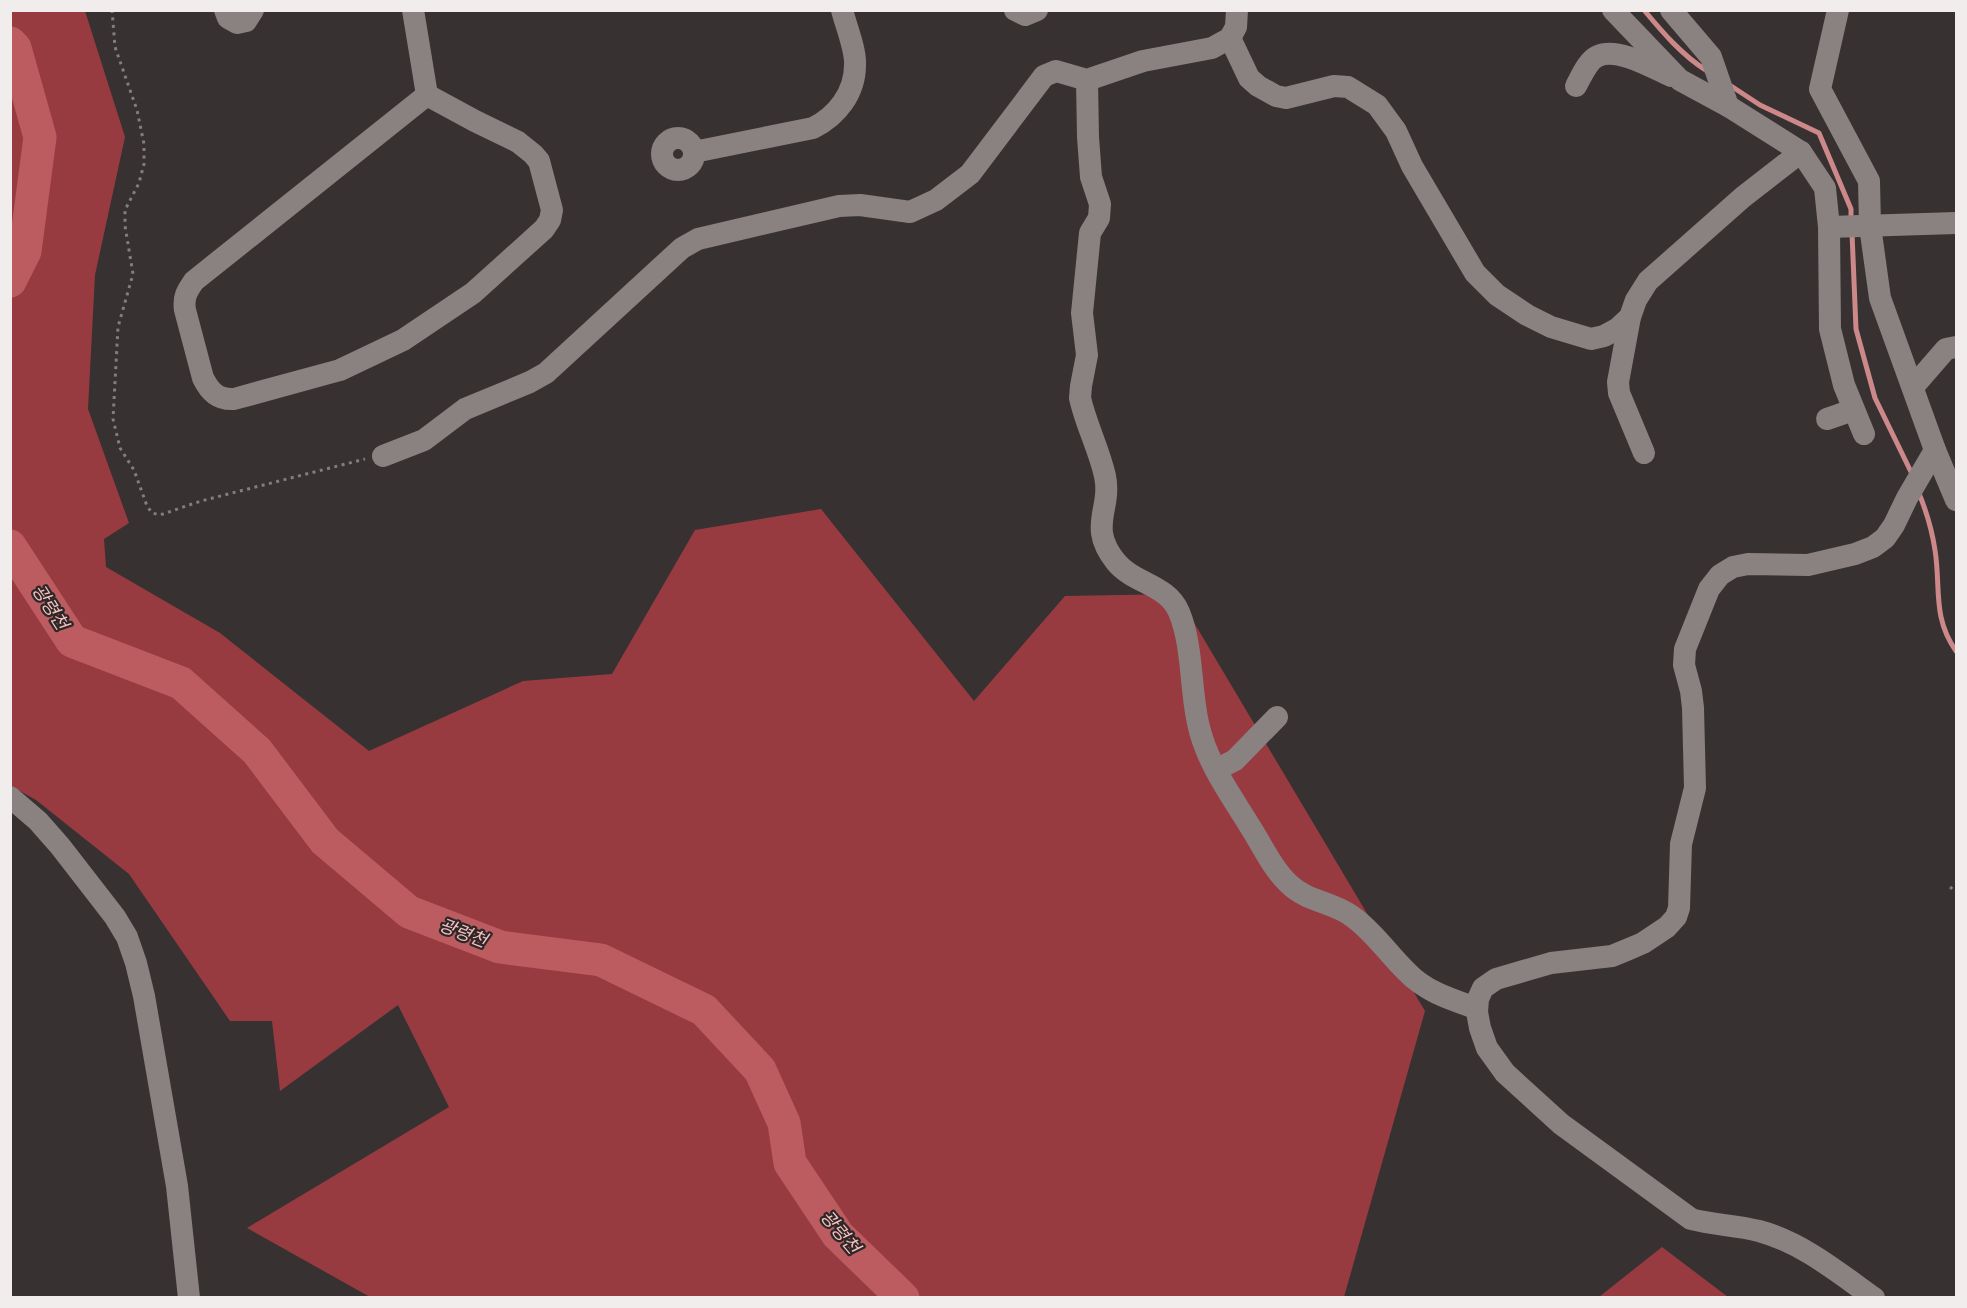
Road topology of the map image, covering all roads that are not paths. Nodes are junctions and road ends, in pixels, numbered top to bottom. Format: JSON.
{"nodes":[{"id":1,"x":225,"y":10,"type":"edge"},
{"id":2,"x":253,"y":10,"type":"edge"},
{"id":3,"x":413,"y":10,"type":"edge"},
{"id":4,"x":842,"y":10,"type":"edge"},
{"id":5,"x":1015,"y":10,"type":"edge"},
{"id":6,"x":1037,"y":10,"type":"edge"},
{"id":7,"x":1237,"y":10,"type":"edge"},
{"id":8,"x":1613,"y":10,"type":"edge"},
{"id":9,"x":1671,"y":10,"type":"edge"},
{"id":10,"x":1838,"y":10,"type":"edge"},
{"id":11,"x":1230,"y":38,"type":"junction"},
{"id":12,"x":1087,"y":80,"type":"junction"},
{"id":13,"x":1680,"y":80,"type":"junction"},
{"id":14,"x":1576,"y":86,"type":"dead end"},
{"id":15,"x":427,"y":94,"type":"junction"},
{"id":16,"x":1728,"y":106,"type":"junction"},
{"id":17,"x":694,"y":152,"type":"dead end"},
{"id":18,"x":1800,"y":152,"type":"junction"},
{"id":19,"x":1956,"y":223,"type":"edge"},
{"id":20,"x":1870,"y":226,"type":"junction"},
{"id":21,"x":1829,"y":227,"type":"junction"},
{"id":22,"x":1630,"y":317,"type":"junction"},
{"id":23,"x":1956,"y":346,"type":"edge"},
{"id":24,"x":1913,"y":387,"type":"junction"},
{"id":25,"x":1853,"y":410,"type":"junction"},
{"id":26,"x":1827,"y":419,"type":"dead end"},
{"id":27,"x":1864,"y":434,"type":"dead end"},
{"id":28,"x":1644,"y":453,"type":"dead end"},
{"id":29,"x":383,"y":456,"type":"dead end"},
{"id":30,"x":1930,"y":458,"type":"junction"},
{"id":31,"x":1956,"y":500,"type":"edge"},
{"id":32,"x":1276,"y":717,"type":"dead end"},
{"id":33,"x":1216,"y":770,"type":"junction"},
{"id":34,"x":10,"y":797,"type":"edge"},
{"id":35,"x":1470,"y":1006,"type":"dead end"},
{"id":36,"x":189,"y":1298,"type":"edge"},
{"id":37,"x":1874,"y":1298,"type":"edge"}],
"edges":[{"from":1,"to":2,"type":"street"},
{"from":3,"to":15,"type":"street"},
{"from":4,"to":17,"type":"street"},
{"from":5,"to":6,"type":"street"},
{"from":7,"to":11,"type":"street"},
{"from":8,"to":13,"type":"street"},
{"from":9,"to":16,"type":"street"},
{"from":10,"to":20,"type":"street"},
{"from":11,"to":12,"type":"street"},
{"from":11,"to":22,"type":"street"},
{"from":12,"to":29,"type":"street"},
{"from":12,"to":33,"type":"street"},
{"from":13,"to":14,"type":"street"},
{"from":13,"to":16,"type":"street"},
{"from":15,"to":15,"type":"street"},
{"from":16,"to":18,"type":"street"},
{"from":18,"to":21,"type":"street"},
{"from":18,"to":22,"type":"street"},
{"from":19,"to":20,"type":"street"},
{"from":20,"to":21,"type":"street"},
{"from":20,"to":24,"type":"street"},
{"from":21,"to":25,"type":"street"},
{"from":22,"to":28,"type":"street"},
{"from":23,"to":24,"type":"street"},
{"from":24,"to":30,"type":"street"},
{"from":25,"to":26,"type":"street"},
{"from":25,"to":27,"type":"street"},
{"from":30,"to":31,"type":"street"},
{"from":30,"to":37,"type":"street"},
{"from":32,"to":33,"type":"street"},
{"from":33,"to":35,"type":"street"},
{"from":34,"to":36,"type":"street"}]}
